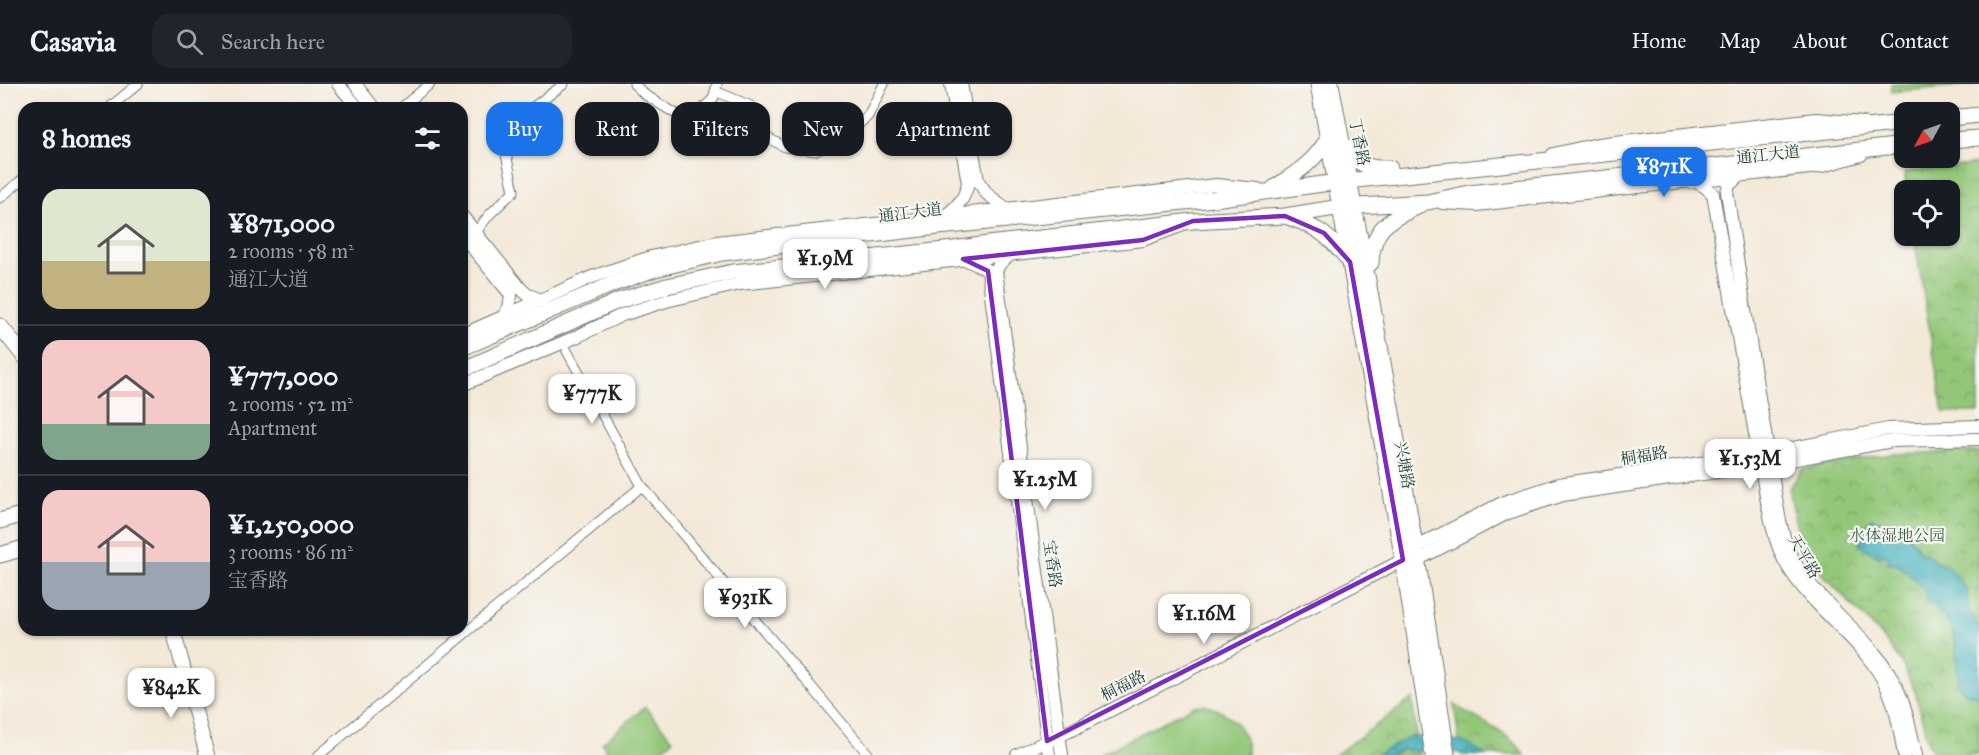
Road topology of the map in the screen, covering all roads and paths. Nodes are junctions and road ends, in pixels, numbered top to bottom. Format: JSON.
{"nodes":[{"id":1,"x":138,"y":84,"type":"edge"},
{"id":2,"x":338,"y":84,"type":"edge"},
{"id":3,"x":355,"y":84,"type":"edge"},
{"id":4,"x":430,"y":84,"type":"edge"},
{"id":5,"x":564,"y":84,"type":"edge"},
{"id":6,"x":634,"y":84,"type":"edge"},
{"id":7,"x":884,"y":84,"type":"edge"},
{"id":8,"x":951,"y":84,"type":"edge"},
{"id":9,"x":961,"y":84,"type":"edge"},
{"id":10,"x":1318,"y":84,"type":"edge"},
{"id":11,"x":1331,"y":84,"type":"edge"},
{"id":12,"x":716,"y":87,"type":"edge"},
{"id":13,"x":116,"y":102,"type":"edge"},
{"id":14,"x":353,"y":102,"type":"edge"},
{"id":15,"x":369,"y":102,"type":"edge"},
{"id":16,"x":408,"y":102,"type":"edge"},
{"id":17,"x":1979,"y":115,"type":"edge"},
{"id":18,"x":1960,"y":117,"type":"edge"},
{"id":19,"x":1894,"y":124,"type":"edge"},
{"id":20,"x":1335,"y":138,"type":"junction"},
{"id":21,"x":1979,"y":138,"type":"edge"},
{"id":22,"x":1960,"y":139,"type":"edge"},
{"id":23,"x":1894,"y":146,"type":"edge"},
{"id":24,"x":1894,"y":147,"type":"edge"},
{"id":25,"x":1450,"y":170,"type":"junction"},
{"id":26,"x":1740,"y":174,"type":"junction"},
{"id":27,"x":1691,"y":180,"type":"junction"},
{"id":28,"x":1343,"y":181,"type":"junction"},
{"id":29,"x":973,"y":182,"type":"junction"},
{"id":30,"x":18,"y":183,"type":"edge"},
{"id":31,"x":1271,"y":190,"type":"junction"},
{"id":32,"x":0,"y":198,"type":"edge"},
{"id":33,"x":1428,"y":202,"type":"junction"},
{"id":34,"x":1348,"y":206,"type":"junction"},
{"id":35,"x":1007,"y":209,"type":"junction"},
{"id":36,"x":948,"y":214,"type":"junction"},
{"id":37,"x":1285,"y":216,"type":"junction"},
{"id":38,"x":1193,"y":221,"type":"junction"},
{"id":39,"x":468,"y":237,"type":"edge"},
{"id":40,"x":1011,"y":254,"type":"junction"},
{"id":41,"x":963,"y":259,"type":"junction"},
{"id":42,"x":1350,"y":262,"type":"junction"},
{"id":43,"x":992,"y":270,"type":"junction"},
{"id":44,"x":1370,"y":287,"type":"junction"},
{"id":45,"x":516,"y":292,"type":"junction"},
{"id":46,"x":542,"y":300,"type":"junction"},
{"id":47,"x":502,"y":318,"type":"junction"},
{"id":48,"x":487,"y":325,"type":"junction"},
{"id":49,"x":0,"y":326,"type":"edge"},
{"id":50,"x":468,"y":333,"type":"edge"},
{"id":51,"x":576,"y":338,"type":"junction"},
{"id":52,"x":0,"y":340,"type":"edge"},
{"id":53,"x":468,"y":342,"type":"edge"},
{"id":54,"x":468,"y":345,"type":"edge"},
{"id":55,"x":18,"y":348,"type":"edge"},
{"id":56,"x":543,"y":351,"type":"junction"},
{"id":57,"x":567,"y":351,"type":"junction"},
{"id":58,"x":18,"y":362,"type":"edge"},
{"id":59,"x":468,"y":367,"type":"edge"},
{"id":60,"x":468,"y":382,"type":"edge"},
{"id":61,"x":1979,"y":426,"type":"edge"},
{"id":62,"x":1979,"y":439,"type":"edge"},
{"id":63,"x":1765,"y":459,"type":"junction"},
{"id":64,"x":642,"y":486,"type":"junction"},
{"id":65,"x":18,"y":516,"type":"edge"},
{"id":66,"x":0,"y":521,"type":"edge"},
{"id":67,"x":18,"y":550,"type":"edge"},
{"id":68,"x":0,"y":555,"type":"edge"},
{"id":69,"x":1412,"y":556,"type":"junction"},
{"id":70,"x":468,"y":631,"type":"edge"},
{"id":71,"x":165,"y":636,"type":"edge"},
{"id":72,"x":174,"y":636,"type":"edge"},
{"id":73,"x":462,"y":636,"type":"edge"},
{"id":74,"x":1433,"y":707,"type":"junction"},
{"id":75,"x":1060,"y":735,"type":"junction"},
{"id":76,"x":1047,"y":741,"type":"junction"},
{"id":77,"x":197,"y":755,"type":"edge"},
{"id":78,"x":207,"y":755,"type":"edge"},
{"id":79,"x":319,"y":755,"type":"edge"},
{"id":80,"x":869,"y":755,"type":"edge"},
{"id":81,"x":1017,"y":755,"type":"edge"},
{"id":82,"x":1049,"y":755,"type":"edge"},
{"id":83,"x":1062,"y":755,"type":"edge"},
{"id":84,"x":1432,"y":755,"type":"edge"},
{"id":85,"x":1447,"y":755,"type":"edge"},
{"id":86,"x":1904,"y":755,"type":"edge"},
{"id":87,"x":1916,"y":755,"type":"edge"}],
"edges":[{"from":1,"to":13,"type":"street"},
{"from":2,"to":14,"type":"street"},
{"from":3,"to":15,"type":"street"},
{"from":4,"to":16,"type":"street"},
{"from":5,"to":39,"type":"street"},
{"from":6,"to":12,"type":"street"},
{"from":7,"to":12,"type":"street"},
{"from":8,"to":29,"type":"street"},
{"from":9,"to":29,"type":"street"},
{"from":10,"to":20,"type":"main road","name":"丁香路"},
{"from":11,"to":20,"type":"main road","name":"丁香路"},
{"from":17,"to":18,"type":"main road"},
{"from":19,"to":25,"type":"main road","name":"通江大道"},
{"from":20,"to":25,"type":"main road"},
{"from":20,"to":28,"type":"main road","name":"丁香路"},
{"from":20,"to":31,"type":"main road"},
{"from":21,"to":22,"type":"main road"},
{"from":23,"to":33,"type":"main road","name":"通江大道"},
{"from":24,"to":26,"type":"street","name":"通江大道"},
{"from":25,"to":28,"type":"main road","name":"通江大道"},
{"from":26,"to":27,"type":"street","name":"通江大道"},
{"from":26,"to":63,"type":"street","name":"天平路"},
{"from":27,"to":33,"type":"street","name":"通江大道"},
{"from":27,"to":63,"type":"street","name":"天平路"},
{"from":28,"to":31,"type":"main road","name":"通江大道"},
{"from":28,"to":34,"type":"main road","name":"兴塘路"},
{"from":29,"to":35,"type":"street"},
{"from":29,"to":36,"type":"street"},
{"from":30,"to":32,"type":"street"},
{"from":31,"to":35,"type":"street","name":"通江大道"},
{"from":31,"to":54,"type":"main road","name":"通江大道"},
{"from":33,"to":34,"type":"main road","name":"通江大道"},
{"from":33,"to":44,"type":"main road"},
{"from":34,"to":37,"type":"main road","name":"通江大道"},
{"from":34,"to":42,"type":"main road","name":"兴塘路"},
{"from":34,"to":44,"type":"main road","name":"兴塘路"},
{"from":35,"to":36,"type":"street","name":"通江大道"},
{"from":36,"to":46,"type":"street","name":"通江大道"},
{"from":37,"to":38,"type":"main road","name":"通江大道"},
{"from":37,"to":42,"type":"main road"},
{"from":38,"to":40,"type":"street","name":"通江大道"},
{"from":38,"to":59,"type":"main road","name":"通江大道"},
{"from":39,"to":45,"type":"street"},
{"from":40,"to":41,"type":"street","name":"通江大道"},
{"from":40,"to":43,"type":"street"},
{"from":41,"to":43,"type":"street"},
{"from":41,"to":51,"type":"street","name":"通江大道"},
{"from":42,"to":69,"type":"main road","name":"兴塘路"},
{"from":43,"to":75,"type":"street","name":"宝香路"},
{"from":43,"to":76,"type":"street","name":"宝香路"},
{"from":44,"to":69,"type":"main road","name":"兴塘路"},
{"from":45,"to":46,"type":"street"},
{"from":45,"to":47,"type":"street"},
{"from":46,"to":47,"type":"street","name":"通江大道"},
{"from":47,"to":48,"type":"street","name":"通江大道"},
{"from":48,"to":50,"type":"street","name":"通江大道"},
{"from":48,"to":53,"type":"main road"},
{"from":49,"to":55,"type":"main road"},
{"from":51,"to":56,"type":"street","name":"通江大道"},
{"from":51,"to":57,"type":"street"},
{"from":52,"to":58,"type":"main road"},
{"from":56,"to":57,"type":"street"},
{"from":56,"to":60,"type":"street","name":"通江大道"},
{"from":57,"to":64,"type":"street"},
{"from":61,"to":63,"type":"street","name":"桐福路"},
{"from":62,"to":63,"type":"street","name":"桐福路"},
{"from":63,"to":69,"type":"street","name":"桐福路"},
{"from":63,"to":86,"type":"street","name":"天平路"},
{"from":63,"to":87,"type":"street","name":"天平路"},
{"from":64,"to":70,"type":"street"},
{"from":64,"to":80,"type":"street"},
{"from":65,"to":66,"type":"main road"},
{"from":67,"to":68,"type":"main road"},
{"from":69,"to":74,"type":"main road","name":"兴塘路"},
{"from":69,"to":75,"type":"street","name":"桐福路"},
{"from":71,"to":77,"type":"main road"},
{"from":72,"to":78,"type":"main road"},
{"from":73,"to":79,"type":"street"},
{"from":74,"to":84,"type":"main road","name":"兴塘路"},
{"from":74,"to":85,"type":"main road","name":"兴塘路"},
{"from":75,"to":76,"type":"street","name":"桐福路"},
{"from":75,"to":83,"type":"street","name":"宝香路"},
{"from":76,"to":81,"type":"street","name":"桐福路"},
{"from":76,"to":82,"type":"street","name":"宝香路"}]}
